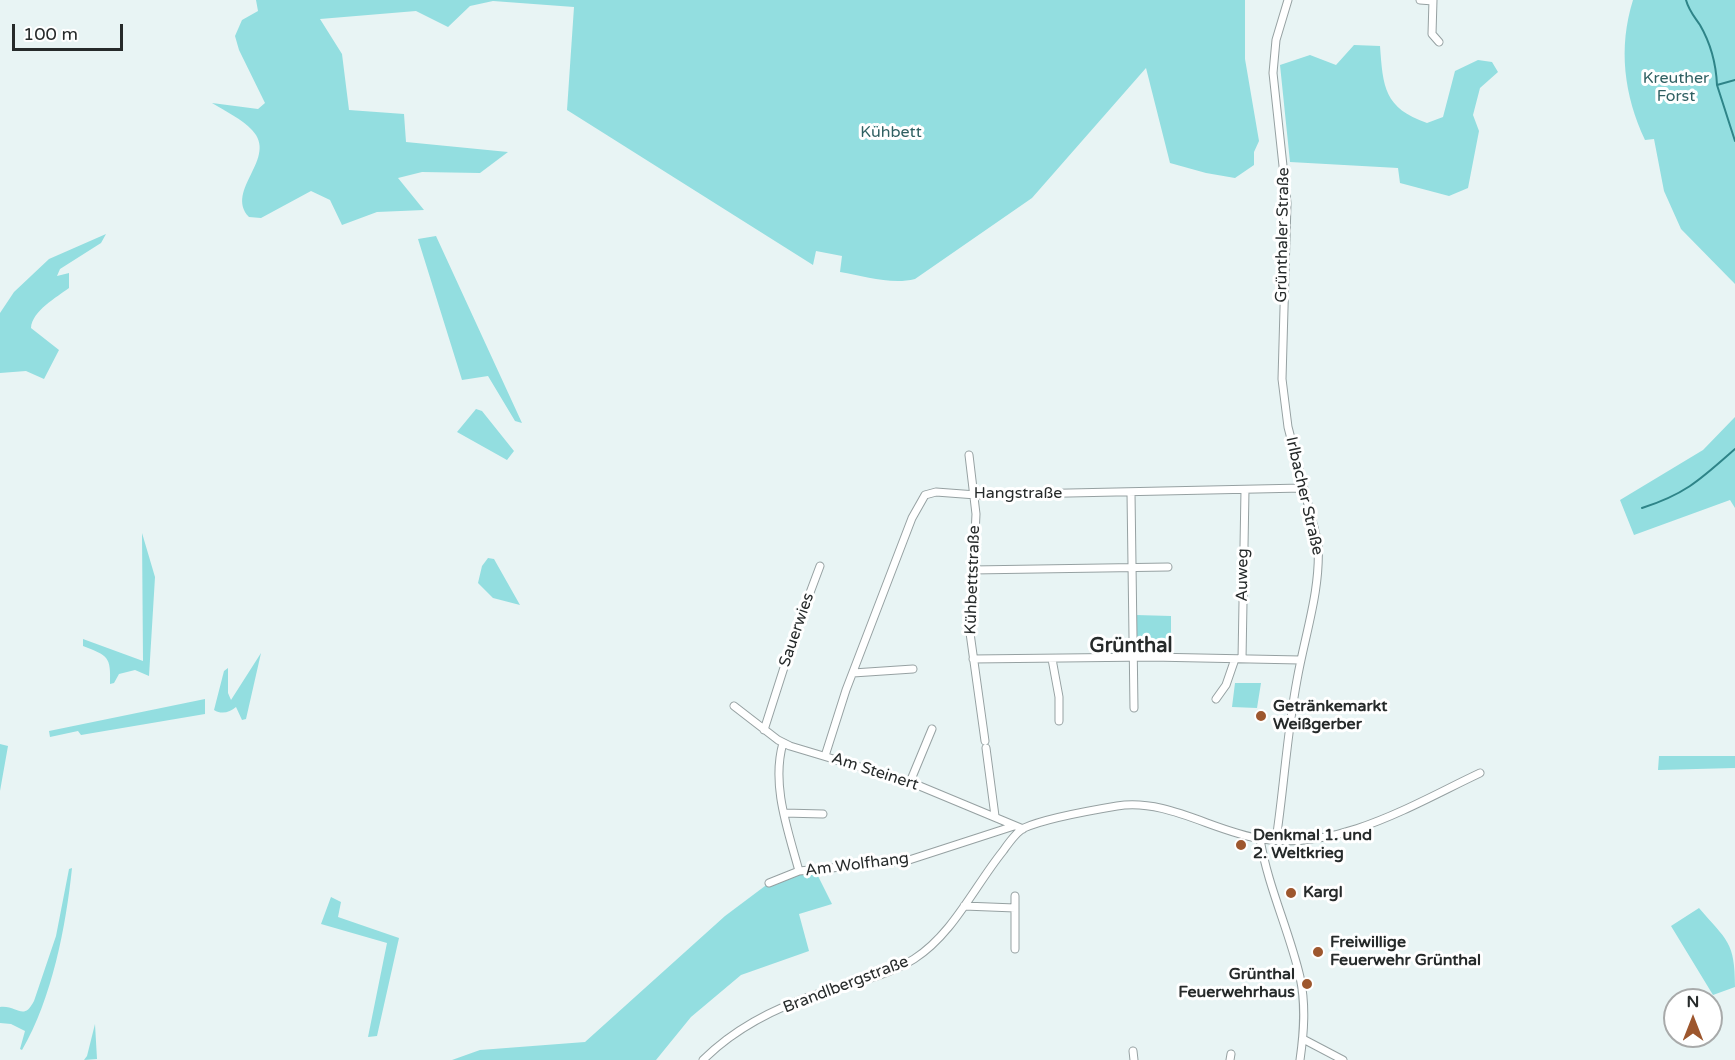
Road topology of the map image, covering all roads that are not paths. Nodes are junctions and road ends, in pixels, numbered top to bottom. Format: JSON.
{"nodes":[{"id":1,"x":1288,"y":0,"type":"edge"},
{"id":2,"x":1420,"y":0,"type":"edge"},
{"id":3,"x":1432,"y":1,"type":"edge"},
{"id":4,"x":1439,"y":42,"type":"dead end"},
{"id":5,"x":1284,"y":401,"type":"joint"},
{"id":6,"x":969,"y":455,"type":"dead end"},
{"id":7,"x":1303,"y":488,"type":"junction"},
{"id":8,"x":1245,"y":490,"type":"junction"},
{"id":9,"x":1131,"y":493,"type":"junction"},
{"id":10,"x":976,"y":495,"type":"junction"},
{"id":11,"x":820,"y":566,"type":"dead end"},
{"id":12,"x":1134,"y":567,"type":"junction"},
{"id":13,"x":1168,"y":567,"type":"dead end"},
{"id":14,"x":972,"y":570,"type":"junction"},
{"id":15,"x":1134,"y":657,"type":"junction"},
{"id":16,"x":973,"y":659,"type":"junction"},
{"id":17,"x":1052,"y":659,"type":"junction"},
{"id":18,"x":1238,"y":659,"type":"junction"},
{"id":19,"x":1300,"y":660,"type":"junction"},
{"id":20,"x":913,"y":669,"type":"dead end"},
{"id":21,"x":853,"y":673,"type":"junction"},
{"id":22,"x":1216,"y":699,"type":"dead end"},
{"id":23,"x":734,"y":706,"type":"dead end"},
{"id":24,"x":1134,"y":708,"type":"dead end"},
{"id":25,"x":1059,"y":721,"type":"dead end"},
{"id":26,"x":932,"y":729,"type":"dead end"},
{"id":27,"x":764,"y":730,"type":"junction"},
{"id":28,"x":783,"y":743,"type":"junction"},
{"id":29,"x":825,"y":756,"type":"junction"},
{"id":30,"x":1480,"y":773,"type":"dead end"},
{"id":31,"x":910,"y":782,"type":"junction"},
{"id":32,"x":784,"y":813,"type":"junction"},
{"id":33,"x":823,"y":814,"type":"dead end"},
{"id":34,"x":995,"y":816,"type":"junction"},
{"id":35,"x":1014,"y":826,"type":"junction"},
{"id":36,"x":1023,"y":829,"type":"junction"},
{"id":37,"x":1260,"y":839,"type":"junction"},
{"id":38,"x":1276,"y":840,"type":"junction"},
{"id":39,"x":799,"y":871,"type":"junction"},
{"id":40,"x":769,"y":883,"type":"dead end"},
{"id":41,"x":1015,"y":896,"type":"dead end"},
{"id":42,"x":964,"y":906,"type":"junction"},
{"id":43,"x":1015,"y":908,"type":"junction"},
{"id":44,"x":1015,"y":949,"type":"dead end"},
{"id":45,"x":1303,"y":1039,"type":"junction"},
{"id":46,"x":1134,"y":1051,"type":"dead end"},
{"id":47,"x":703,"y":1060,"type":"edge"},
{"id":48,"x":1134,"y":1060,"type":"edge"},
{"id":49,"x":1300,"y":1060,"type":"edge"},
{"id":50,"x":1343,"y":1060,"type":"edge"}],
"edges":[{"from":1,"to":5,"type":"street","name":"Grünthaler Straße"},
{"from":2,"to":3,"type":"street"},
{"from":3,"to":4,"type":"street"},
{"from":5,"to":7,"type":"street","name":"Irlbacher Straße"},
{"from":6,"to":10,"type":"street","name":"Kühbettstraße"},
{"from":7,"to":8,"type":"street","name":"Hangstraße"},
{"from":7,"to":19,"type":"street","name":"Irlbacher Straße"},
{"from":8,"to":9,"type":"street","name":"Hangstraße"},
{"from":8,"to":18,"type":"street","name":"Auweg"},
{"from":9,"to":10,"type":"street","name":"Hangstraße"},
{"from":9,"to":12,"type":"street"},
{"from":10,"to":14,"type":"street","name":"Kühbettstraße"},
{"from":10,"to":21,"type":"street","name":"Hangstraße"},
{"from":11,"to":27,"type":"street","name":"Sauerwies"},
{"from":12,"to":13,"type":"street"},
{"from":12,"to":14,"type":"street"},
{"from":12,"to":15,"type":"street"},
{"from":14,"to":16,"type":"street","name":"Kühbettstraße"},
{"from":15,"to":17,"type":"street"},
{"from":15,"to":18,"type":"street"},
{"from":15,"to":24,"type":"street"},
{"from":16,"to":17,"type":"street"},
{"from":16,"to":34,"type":"street","name":"Kühbettstraße"},
{"from":17,"to":25,"type":"street"},
{"from":18,"to":19,"type":"street"},
{"from":18,"to":22,"type":"street","name":"Auweg"},
{"from":19,"to":38,"type":"street","name":"Irlbacher Straße"},
{"from":20,"to":21,"type":"street"},
{"from":21,"to":29,"type":"street","name":"Hangstraße"},
{"from":23,"to":27,"type":"street","name":"Am Steinert"},
{"from":26,"to":31,"type":"street"},
{"from":27,"to":28,"type":"street","name":"Am Steinert"},
{"from":28,"to":29,"type":"street","name":"Am Steinert"},
{"from":28,"to":32,"type":"street"},
{"from":29,"to":31,"type":"street","name":"Am Steinert"},
{"from":30,"to":38,"type":"street"},
{"from":31,"to":34,"type":"street","name":"Am Steinert"},
{"from":32,"to":33,"type":"street"},
{"from":32,"to":39,"type":"street"},
{"from":34,"to":35,"type":"street","name":"Am Steinert"},
{"from":35,"to":36,"type":"street","name":"Am Steinert"},
{"from":35,"to":39,"type":"street","name":"Am Wolfhang"},
{"from":36,"to":37,"type":"street"},
{"from":36,"to":42,"type":"street","name":"Brandlbergstraße"},
{"from":37,"to":38,"type":"street"},
{"from":37,"to":45,"type":"street"},
{"from":39,"to":40,"type":"street","name":"Am Wolfhang"},
{"from":41,"to":43,"type":"street"},
{"from":42,"to":43,"type":"street"},
{"from":42,"to":47,"type":"street","name":"Brandlbergstraße"},
{"from":43,"to":44,"type":"street"},
{"from":45,"to":49,"type":"street"},
{"from":45,"to":50,"type":"street"},
{"from":46,"to":48,"type":"street"}]}
